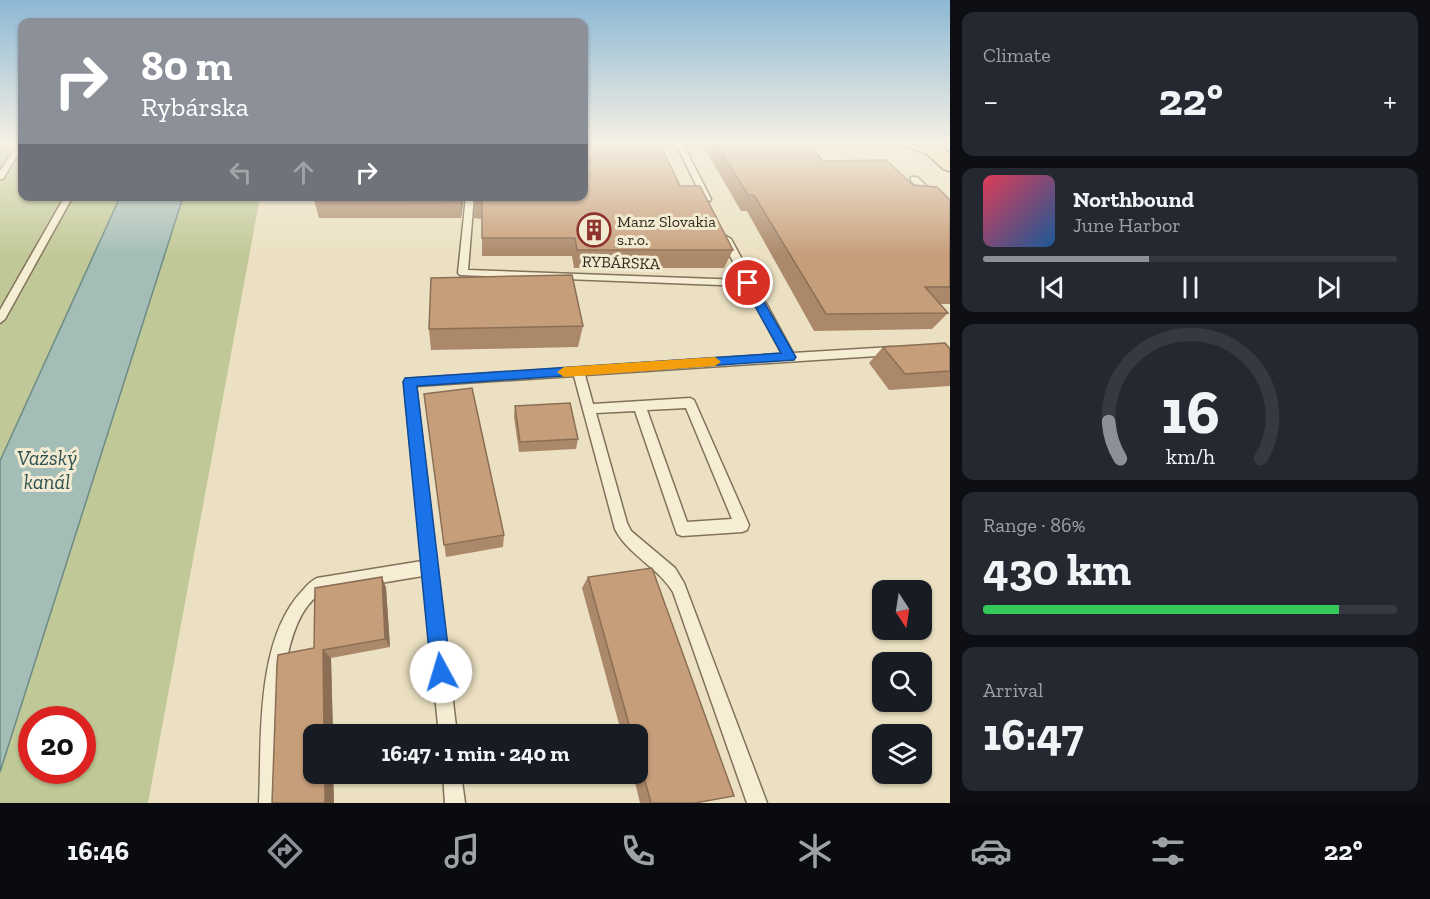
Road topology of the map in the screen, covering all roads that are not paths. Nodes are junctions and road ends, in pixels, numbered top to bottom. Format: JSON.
{"nodes":[{"id":1,"x":698,"y":181,"type":"edge"},
{"id":2,"x":917,"y":181,"type":"edge"},
{"id":3,"x":66,"y":201,"type":"edge"},
{"id":4,"x":470,"y":201,"type":"edge"},
{"id":5,"x":711,"y":208,"type":"edge"},
{"id":6,"x":950,"y":213,"type":"edge"},
{"id":7,"x":721,"y":229,"type":"edge"},
{"id":8,"x":748,"y":283,"type":"junction"},
{"id":9,"x":0,"y":320,"type":"edge"},
{"id":10,"x":906,"y":351,"type":"edge"},
{"id":11,"x":789,"y":357,"type":"junction"},
{"id":12,"x":578,"y":371,"type":"junction"},
{"id":13,"x":639,"y":406,"type":"junction"},
{"id":14,"x":589,"y":409,"type":"junction"},
{"id":15,"x":430,"y":567,"type":"junction"},
{"id":16,"x":447,"y":724,"type":"edge"},
{"id":17,"x":453,"y":784,"type":"edge"},
{"id":18,"x":269,"y":803,"type":"edge"},
{"id":19,"x":455,"y":803,"type":"edge"},
{"id":20,"x":757,"y":803,"type":"edge"}],
"edges":[{"from":1,"to":5,"type":"lane"},
{"from":2,"to":6,"type":"lane"},
{"from":3,"to":9,"type":"lane"},
{"from":4,"to":8,"type":"lane","name":"RYBÁRSKA"},
{"from":7,"to":8,"type":"lane"},
{"from":8,"to":11,"type":"lane"},
{"from":10,"to":11,"type":"lane"},
{"from":11,"to":12,"type":"lane"},
{"from":12,"to":14,"type":"lane"},
{"from":12,"to":15,"type":"lane"},
{"from":13,"to":13,"type":"lane"},
{"from":13,"to":14,"type":"lane"},
{"from":14,"to":20,"type":"lane"},
{"from":15,"to":16,"type":"lane"},
{"from":15,"to":18,"type":"lane"},
{"from":17,"to":19,"type":"lane"}]}
